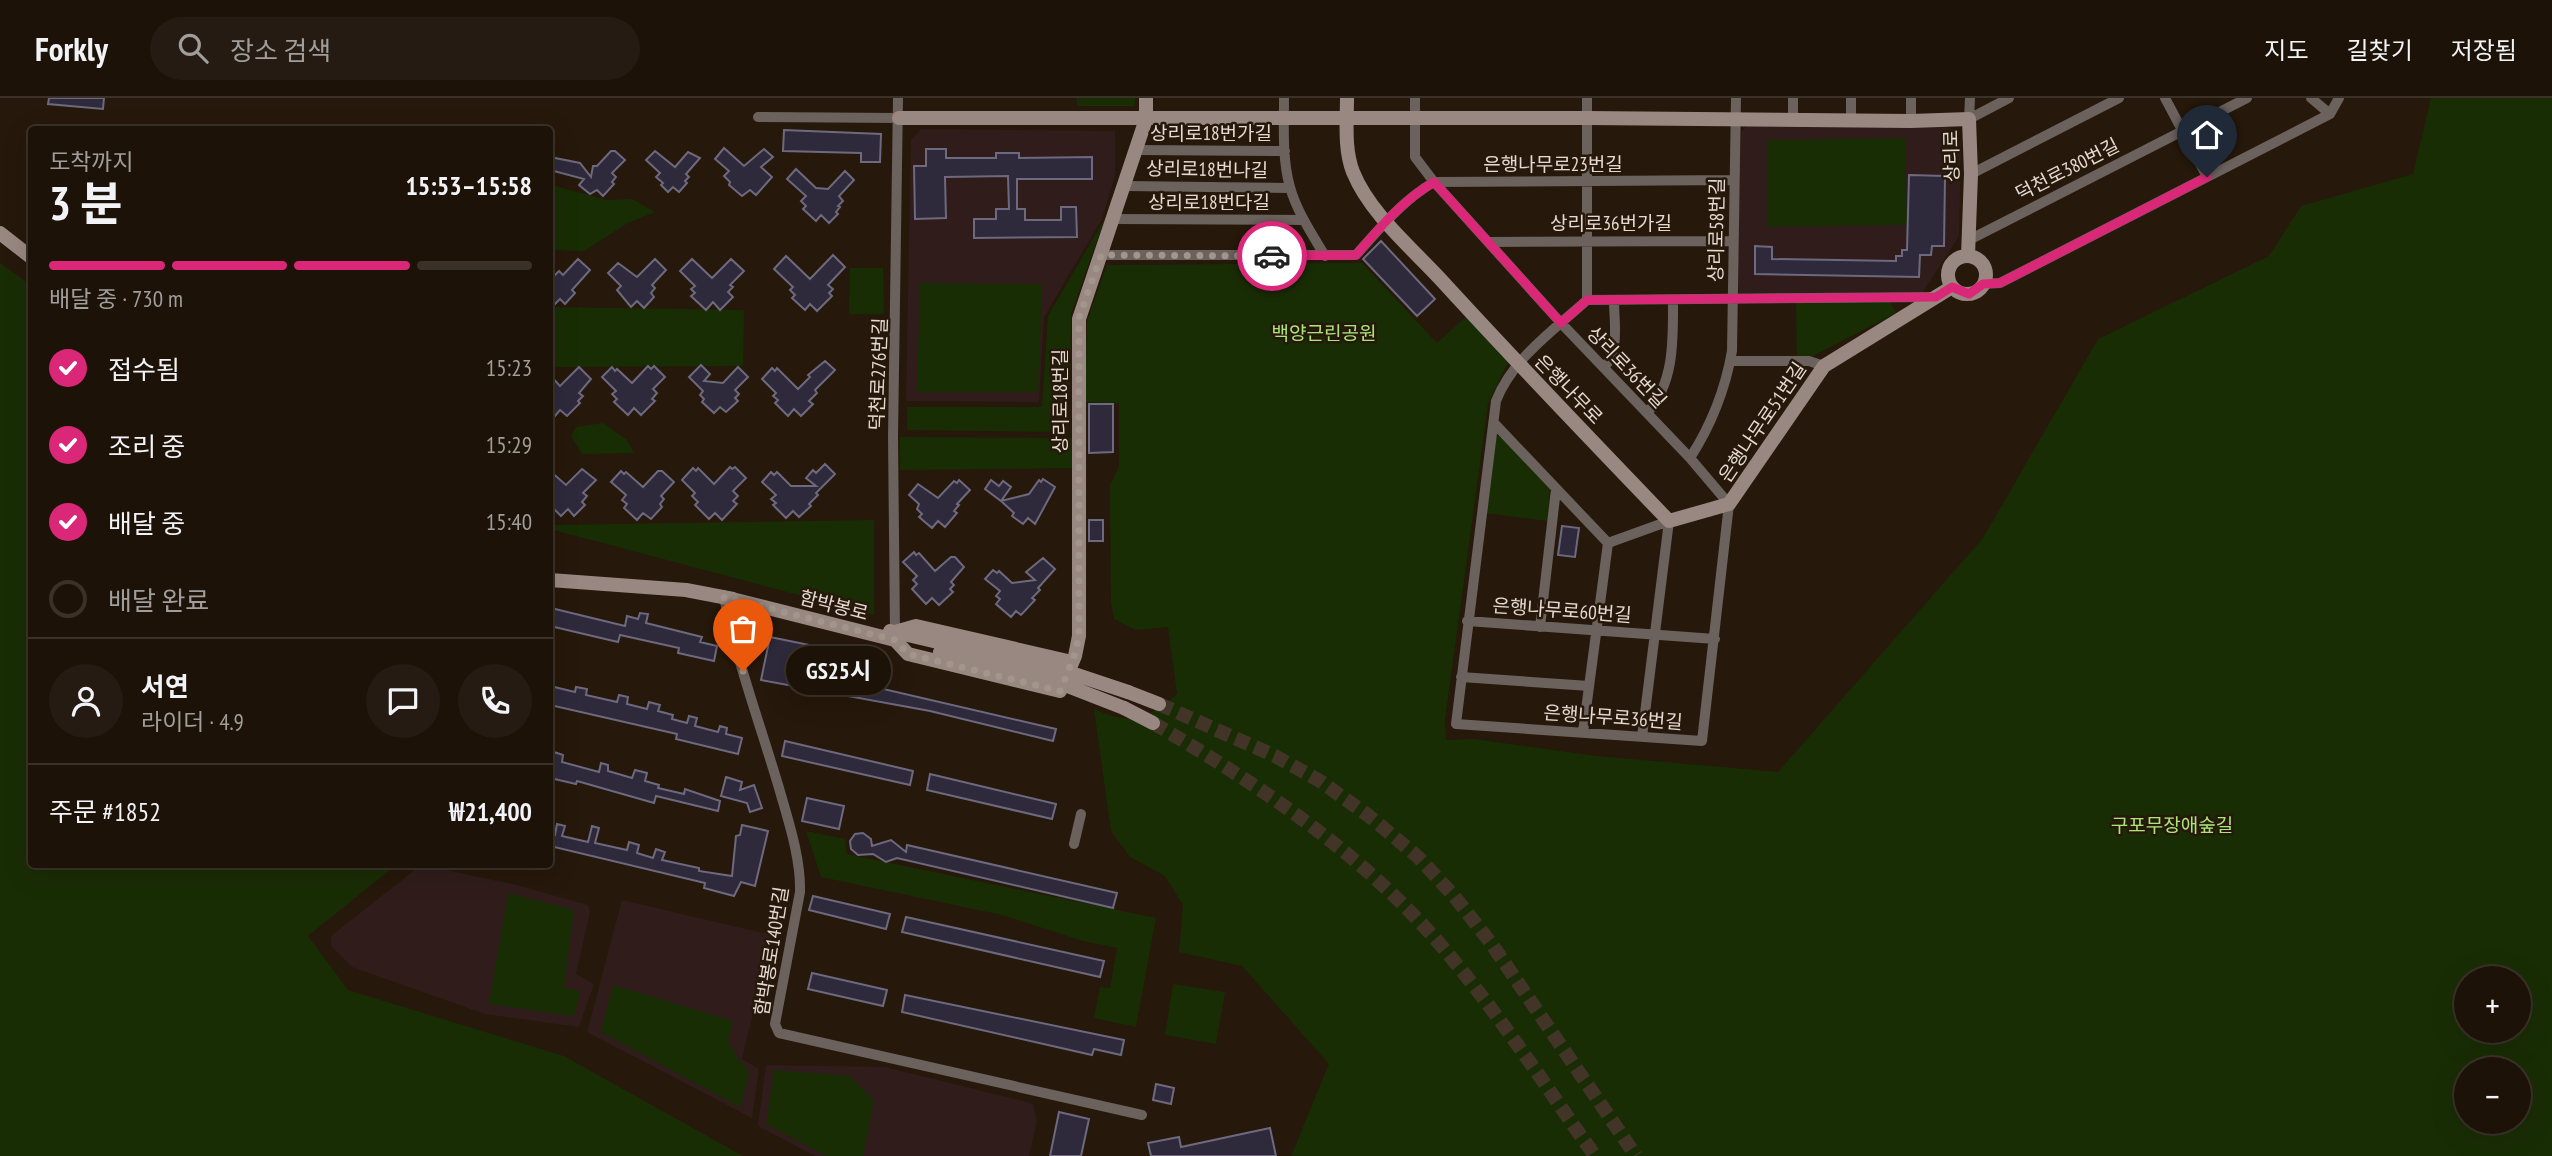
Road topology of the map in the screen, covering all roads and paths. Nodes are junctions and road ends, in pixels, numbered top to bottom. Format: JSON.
{"nodes":[{"id":1,"x":898,"y":98,"type":"edge"},
{"id":2,"x":1146,"y":98,"type":"edge"},
{"id":3,"x":1284,"y":98,"type":"edge"},
{"id":4,"x":1347,"y":98,"type":"edge"},
{"id":5,"x":1415,"y":98,"type":"edge"},
{"id":6,"x":1587,"y":98,"type":"edge"},
{"id":7,"x":1736,"y":98,"type":"edge"},
{"id":8,"x":1793,"y":98,"type":"edge"},
{"id":9,"x":1851,"y":98,"type":"edge"},
{"id":10,"x":1911,"y":98,"type":"edge"},
{"id":11,"x":1969,"y":98,"type":"edge"},
{"id":12,"x":2009,"y":98,"type":"edge"},
{"id":13,"x":2119,"y":98,"type":"edge"},
{"id":14,"x":2165,"y":98,"type":"edge"},
{"id":15,"x":2247,"y":98,"type":"edge"},
{"id":16,"x":2311,"y":98,"type":"edge"},
{"id":17,"x":2339,"y":98,"type":"edge"},
{"id":18,"x":2330,"y":114,"type":"junction"},
{"id":19,"x":758,"y":117,"type":"dead end"},
{"id":20,"x":899,"y":118,"type":"junction"},
{"id":21,"x":1284,"y":118,"type":"junction"},
{"id":22,"x":1347,"y":118,"type":"junction"},
{"id":23,"x":1415,"y":118,"type":"junction"},
{"id":24,"x":1587,"y":118,"type":"junction"},
{"id":25,"x":1736,"y":118,"type":"junction"},
{"id":26,"x":1146,"y":119,"type":"junction"},
{"id":27,"x":1793,"y":119,"type":"junction"},
{"id":28,"x":1969,"y":119,"type":"junction"},
{"id":29,"x":1851,"y":121,"type":"junction"},
{"id":30,"x":1911,"y":121,"type":"junction"},
{"id":31,"x":2182,"y":130,"type":"junction"},
{"id":32,"x":1136,"y":150,"type":"junction"},
{"id":33,"x":1286,"y":151,"type":"junction"},
{"id":34,"x":1971,"y":174,"type":"junction"},
{"id":35,"x":2207,"y":177,"type":"junction"},
{"id":36,"x":1734,"y":180,"type":"junction"},
{"id":37,"x":1586,"y":181,"type":"junction"},
{"id":38,"x":1434,"y":182,"type":"junction"},
{"id":39,"x":1124,"y":186,"type":"junction"},
{"id":40,"x":1290,"y":188,"type":"junction"},
{"id":41,"x":1114,"y":219,"type":"junction"},
{"id":42,"x":1303,"y":220,"type":"junction"},
{"id":43,"x":1387,"y":221,"type":"junction"},
{"id":44,"x":0,"y":233,"type":"edge"},
{"id":45,"x":1586,"y":240,"type":"junction"},
{"id":46,"x":1969,"y":240,"type":"junction"},
{"id":47,"x":1732,"y":241,"type":"junction"},
{"id":48,"x":1490,"y":242,"type":"junction"},
{"id":49,"x":28,"y":255,"type":"edge"},
{"id":50,"x":1101,"y":255,"type":"junction"},
{"id":51,"x":1325,"y":256,"type":"junction"},
{"id":52,"x":1968,"y":256,"type":"junction"},
{"id":53,"x":1983,"y":284,"type":"junction"},
{"id":54,"x":1952,"y":287,"type":"junction"},
{"id":55,"x":1936,"y":297,"type":"junction"},
{"id":56,"x":1587,"y":300,"type":"junction"},
{"id":57,"x":1614,"y":300,"type":"junction"},
{"id":58,"x":1673,"y":300,"type":"junction"},
{"id":59,"x":1733,"y":300,"type":"junction"},
{"id":60,"x":1561,"y":323,"type":"junction"},
{"id":61,"x":1730,"y":361,"type":"junction"},
{"id":62,"x":1518,"y":363,"type":"junction"},
{"id":63,"x":1824,"y":366,"type":"junction"},
{"id":64,"x":1604,"y":368,"type":"junction"},
{"id":65,"x":1647,"y":413,"type":"junction"},
{"id":66,"x":1494,"y":423,"type":"junction"},
{"id":67,"x":894,"y":457,"type":"junction"},
{"id":68,"x":906,"y":457,"type":"dead end"},
{"id":69,"x":1690,"y":458,"type":"junction"},
{"id":70,"x":1556,"y":489,"type":"junction"},
{"id":71,"x":1729,"y":504,"type":"junction"},
{"id":72,"x":1669,"y":521,"type":"junction"},
{"id":73,"x":1608,"y":543,"type":"junction"},
{"id":74,"x":553,"y":580,"type":"edge"},
{"id":75,"x":724,"y":597,"type":"junction"},
{"id":76,"x":1467,"y":621,"type":"junction"},
{"id":77,"x":1539,"y":627,"type":"junction"},
{"id":78,"x":1597,"y":631,"type":"junction"},
{"id":79,"x":1654,"y":634,"type":"junction"},
{"id":80,"x":895,"y":636,"type":"junction"},
{"id":81,"x":1715,"y":639,"type":"junction"},
{"id":82,"x":1072,"y":662,"type":"junction"},
{"id":83,"x":1461,"y":677,"type":"junction"},
{"id":84,"x":1589,"y":686,"type":"junction"},
{"id":85,"x":1159,"y":704,"type":"tunnel mouth"},
{"id":86,"x":1153,"y":723,"type":"tunnel mouth"},
{"id":87,"x":1583,"y":732,"type":"junction"},
{"id":88,"x":1642,"y":737,"type":"junction"},
{"id":89,"x":1081,"y":814,"type":"dead end"},
{"id":90,"x":1074,"y":844,"type":"dead end"},
{"id":91,"x":1142,"y":1115,"type":"dead end"}],
"edges":[{"from":1,"to":20,"type":"street","name":"덕천로276번길"},
{"from":2,"to":26,"type":"street","name":"상리로18번길"},
{"from":3,"to":21,"type":"street"},
{"from":4,"to":22,"type":"street","name":"은행나무로"},
{"from":5,"to":23,"type":"street","name":"상리로36번길"},
{"from":6,"to":24,"type":"street"},
{"from":7,"to":25,"type":"street","name":"상리로58번길"},
{"from":8,"to":27,"type":"street"},
{"from":9,"to":29,"type":"street"},
{"from":10,"to":30,"type":"street"},
{"from":11,"to":28,"type":"street"},
{"from":12,"to":28,"type":"street"},
{"from":13,"to":34,"type":"street"},
{"from":14,"to":31,"type":"street"},
{"from":15,"to":31,"type":"street","name":"덕천로380번길"},
{"from":16,"to":18,"type":"street"},
{"from":17,"to":18,"type":"street"},
{"from":18,"to":35,"type":"street"},
{"from":19,"to":20,"type":"street"},
{"from":20,"to":26,"type":"street","name":"상리로"},
{"from":20,"to":67,"type":"street","name":"덕천로276번길"},
{"from":21,"to":22,"type":"street","name":"상리로"},
{"from":21,"to":26,"type":"street","name":"상리로"},
{"from":21,"to":33,"type":"street"},
{"from":22,"to":23,"type":"street","name":"상리로"},
{"from":22,"to":43,"type":"street","name":"은행나무로"},
{"from":23,"to":24,"type":"street","name":"상리로"},
{"from":23,"to":38,"type":"street","name":"상리로36번길"},
{"from":24,"to":25,"type":"street","name":"상리로"},
{"from":24,"to":37,"type":"street"},
{"from":25,"to":27,"type":"street","name":"상리로"},
{"from":25,"to":36,"type":"street","name":"상리로58번길"},
{"from":26,"to":32,"type":"street","name":"상리로18번길"},
{"from":27,"to":29,"type":"street","name":"상리로"},
{"from":28,"to":30,"type":"street","name":"상리로"},
{"from":28,"to":34,"type":"street","name":"상리로"},
{"from":29,"to":30,"type":"street","name":"상리로"},
{"from":31,"to":35,"type":"street"},
{"from":31,"to":46,"type":"street","name":"덕천로380번길"},
{"from":32,"to":33,"type":"street","name":"상리로18번가길"},
{"from":32,"to":39,"type":"street","name":"상리로18번길"},
{"from":33,"to":40,"type":"street"},
{"from":34,"to":46,"type":"street","name":"상리로"},
{"from":35,"to":53,"type":"street"},
{"from":36,"to":37,"type":"street","name":"은행나무로23번길"},
{"from":36,"to":47,"type":"street","name":"상리로58번길"},
{"from":37,"to":38,"type":"street","name":"은행나무로23번길"},
{"from":37,"to":45,"type":"street"},
{"from":38,"to":43,"type":"street"},
{"from":38,"to":48,"type":"street","name":"상리로36번길"},
{"from":39,"to":40,"type":"street","name":"상리로18번나길"},
{"from":39,"to":41,"type":"street","name":"상리로18번길"},
{"from":40,"to":42,"type":"street"},
{"from":41,"to":42,"type":"street","name":"상리로18번다길"},
{"from":41,"to":50,"type":"street","name":"상리로18번길"},
{"from":42,"to":51,"type":"street"},
{"from":43,"to":51,"type":"street"},
{"from":43,"to":62,"type":"street","name":"은행나무로"},
{"from":44,"to":49,"type":"street"},
{"from":45,"to":47,"type":"street","name":"상리로36번가길"},
{"from":45,"to":48,"type":"street","name":"상리로36번가길"},
{"from":45,"to":56,"type":"street"},
{"from":46,"to":52,"type":"street","name":"상리로"},
{"from":47,"to":59,"type":"street","name":"상리로58번길"},
{"from":48,"to":60,"type":"street","name":"상리로36번길"},
{"from":50,"to":51,"type":"street"},
{"from":50,"to":82,"type":"street","name":"상리로18번길"},
{"from":52,"to":53,"type":"street"},
{"from":52,"to":54,"type":"street"},
{"from":53,"to":54,"type":"street"},
{"from":54,"to":55,"type":"street","name":"은행나무로51번길"},
{"from":55,"to":59,"type":"street"},
{"from":55,"to":63,"type":"street","name":"은행나무로51번길"},
{"from":56,"to":57,"type":"street"},
{"from":56,"to":60,"type":"street","name":"은행나무로36번길"},
{"from":57,"to":58,"type":"street"},
{"from":57,"to":64,"type":"street"},
{"from":58,"to":59,"type":"street"},
{"from":58,"to":65,"type":"street"},
{"from":59,"to":61,"type":"street","name":"상리로58번길"},
{"from":60,"to":62,"type":"street","name":"은행나무로36번길"},
{"from":60,"to":64,"type":"street","name":"상리로36번길"},
{"from":61,"to":63,"type":"street"},
{"from":61,"to":69,"type":"street","name":"상리로58번길"},
{"from":62,"to":66,"type":"street","name":"은행나무로36번길"},
{"from":62,"to":72,"type":"street","name":"은행나무로"},
{"from":63,"to":71,"type":"street","name":"은행나무로51번길"},
{"from":64,"to":65,"type":"street","name":"상리로36번길"},
{"from":65,"to":69,"type":"street","name":"상리로36번길"},
{"from":66,"to":70,"type":"street"},
{"from":66,"to":76,"type":"street","name":"은행나무로36번길"},
{"from":67,"to":68,"type":"street"},
{"from":67,"to":80,"type":"street","name":"덕천로276번길"},
{"from":69,"to":71,"type":"street","name":"상리로36번길"},
{"from":70,"to":73,"type":"street"},
{"from":70,"to":77,"type":"street"},
{"from":71,"to":72,"type":"street","name":"은행나무로51번길"},
{"from":71,"to":81,"type":"street","name":"은행나무로36번길"},
{"from":72,"to":73,"type":"street"},
{"from":72,"to":79,"type":"street"},
{"from":73,"to":78,"type":"street"},
{"from":74,"to":75,"type":"street","name":"함박봉로"},
{"from":75,"to":80,"type":"street","name":"함박봉로"},
{"from":75,"to":91,"type":"street","name":"함박봉로140번길"},
{"from":76,"to":77,"type":"street","name":"은행나무로60번길"},
{"from":76,"to":83,"type":"street","name":"은행나무로36번길"},
{"from":77,"to":78,"type":"street","name":"은행나무로60번길"},
{"from":78,"to":79,"type":"street","name":"은행나무로60번길"},
{"from":78,"to":84,"type":"street"},
{"from":79,"to":81,"type":"street","name":"은행나무로60번길"},
{"from":79,"to":88,"type":"street"},
{"from":80,"to":82,"type":"street"},
{"from":80,"to":82,"type":"street","name":"상리로18번길"},
{"from":80,"to":85,"type":"street","bridge":true},
{"from":80,"to":86,"type":"street","bridge":true},
{"from":81,"to":88,"type":"street","name":"은행나무로36번길"},
{"from":83,"to":84,"type":"street","name":"은행나무로36번길"},
{"from":83,"to":87,"type":"street","name":"은행나무로36번길"},
{"from":84,"to":87,"type":"street"},
{"from":87,"to":88,"type":"street","name":"은행나무로36번길"},
{"from":89,"to":90,"type":"street"}]}
